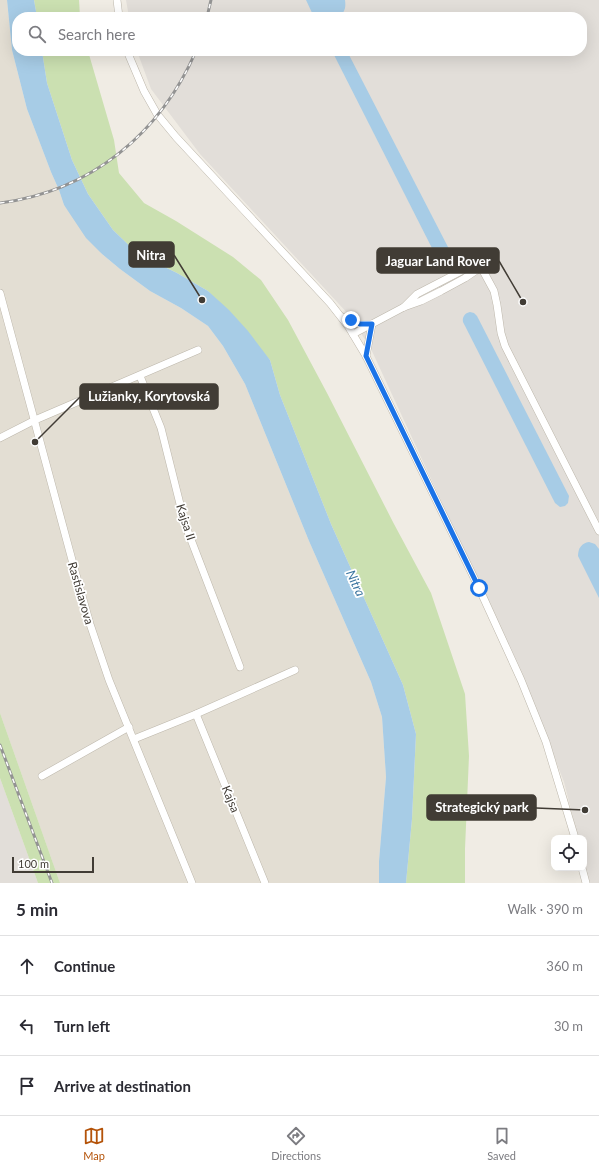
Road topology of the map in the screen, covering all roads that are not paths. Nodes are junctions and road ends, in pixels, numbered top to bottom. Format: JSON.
{"nodes":[{"id":1,"x":117,"y":0,"type":"edge"},
{"id":2,"x":118,"y":12,"type":"edge"},
{"id":3,"x":129,"y":56,"type":"edge"},
{"id":4,"x":0,"y":293,"type":"edge"},
{"id":5,"x":342,"y":317,"type":"junction"},
{"id":6,"x":372,"y":324,"type":"junction"},
{"id":7,"x":353,"y":334,"type":"junction"},
{"id":8,"x":198,"y":350,"type":"dead end"},
{"id":9,"x":366,"y":356,"type":"junction"},
{"id":10,"x":140,"y":376,"type":"junction"},
{"id":11,"x":35,"y":420,"type":"junction"},
{"id":12,"x":0,"y":438,"type":"edge"},
{"id":13,"x":599,"y":531,"type":"edge"},
{"id":14,"x":240,"y":667,"type":"dead end"},
{"id":15,"x":295,"y":670,"type":"dead end"},
{"id":16,"x":196,"y":714,"type":"junction"},
{"id":17,"x":129,"y":727,"type":"junction"},
{"id":18,"x":134,"y":739,"type":"junction"},
{"id":19,"x":42,"y":776,"type":"dead end"},
{"id":20,"x":574,"y":835,"type":"edge"},
{"id":21,"x":583,"y":871,"type":"edge"},
{"id":22,"x":192,"y":883,"type":"edge"},
{"id":23,"x":265,"y":883,"type":"edge"},
{"id":24,"x":586,"y":883,"type":"edge"}],
"edges":[{"from":1,"to":2,"type":"street"},
{"from":3,"to":5,"type":"street"},
{"from":4,"to":11,"type":"street","name":"Rastislavova"},
{"from":5,"to":6,"type":"street"},
{"from":5,"to":7,"type":"street"},
{"from":6,"to":7,"type":"street"},
{"from":6,"to":9,"type":"street"},
{"from":6,"to":13,"type":"street"},
{"from":7,"to":9,"type":"street"},
{"from":8,"to":10,"type":"street"},
{"from":9,"to":20,"type":"street"},
{"from":10,"to":11,"type":"street"},
{"from":10,"to":14,"type":"street","name":"Kajsa II"},
{"from":11,"to":12,"type":"street"},
{"from":11,"to":17,"type":"street","name":"Rastislavova"},
{"from":15,"to":16,"type":"street"},
{"from":16,"to":18,"type":"street"},
{"from":16,"to":23,"type":"street","name":"Kajsa"},
{"from":17,"to":18,"type":"street","name":"Rastislavova"},
{"from":17,"to":19,"type":"street"},
{"from":18,"to":22,"type":"street","name":"Rastislavova"},
{"from":21,"to":24,"type":"street"}]}
